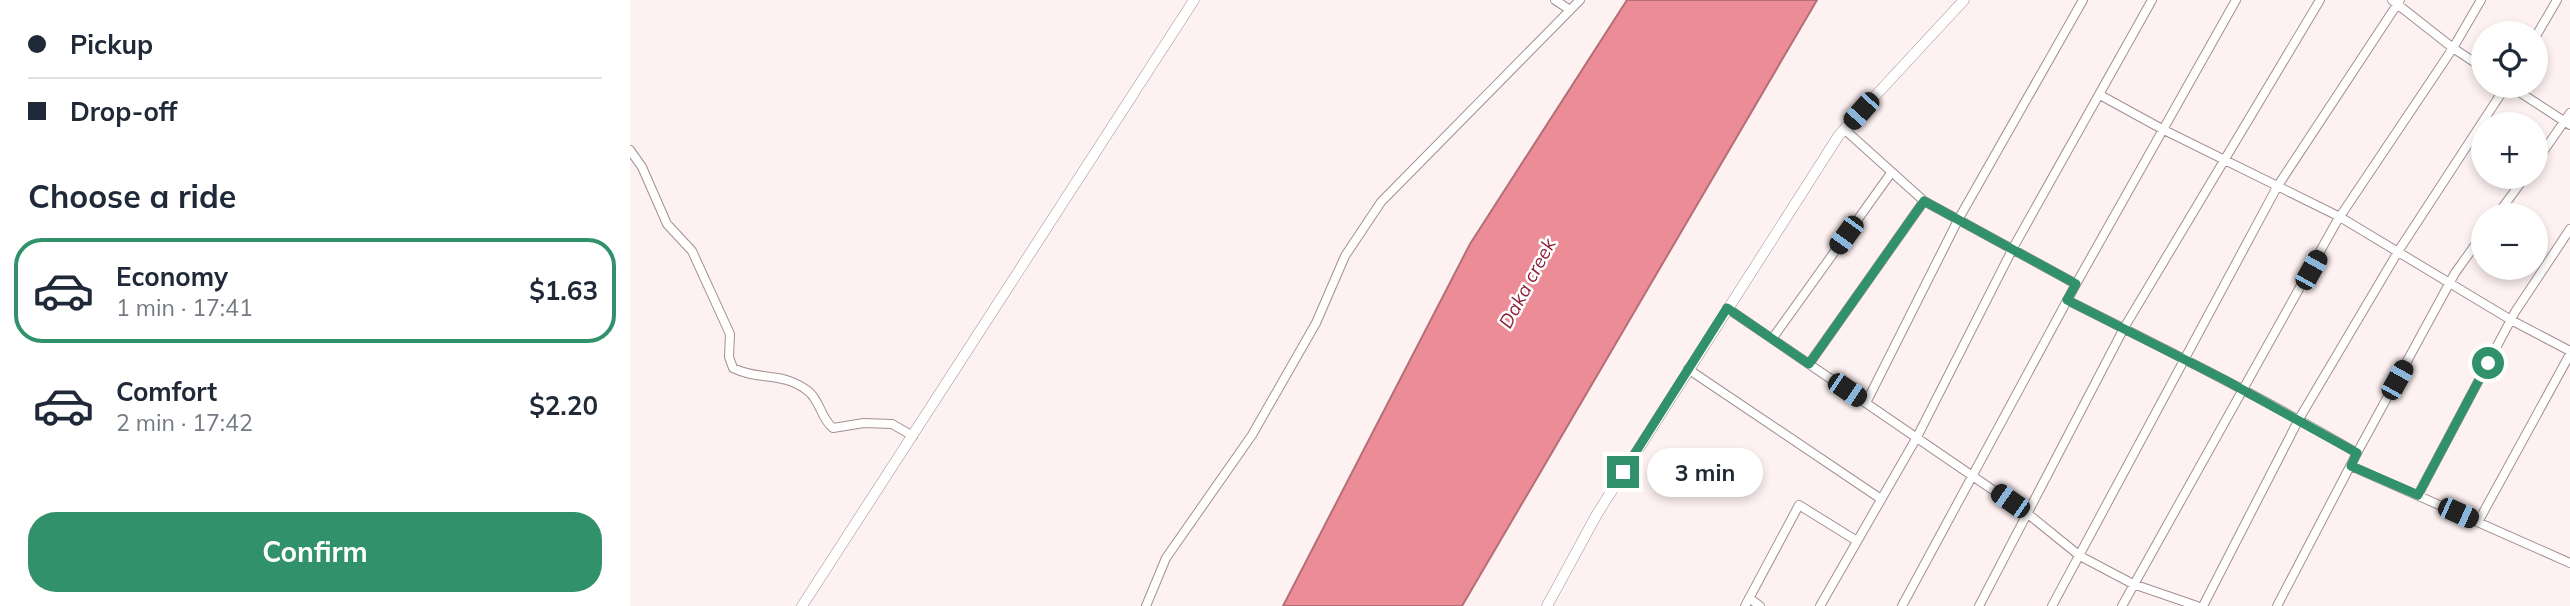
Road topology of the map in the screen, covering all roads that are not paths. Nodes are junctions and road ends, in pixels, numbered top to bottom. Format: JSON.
{"nodes":[{"id":1,"x":1194,"y":0,"type":"edge"},
{"id":2,"x":1555,"y":0,"type":"edge"},
{"id":3,"x":1580,"y":0,"type":"edge"},
{"id":4,"x":1964,"y":0,"type":"edge"},
{"id":5,"x":2083,"y":0,"type":"edge"},
{"id":6,"x":2152,"y":0,"type":"edge"},
{"id":7,"x":2236,"y":0,"type":"edge"},
{"id":8,"x":2320,"y":0,"type":"edge"},
{"id":9,"x":2481,"y":0,"type":"edge"},
{"id":10,"x":2557,"y":0,"type":"edge"},
{"id":11,"x":2396,"y":1,"type":"edge"},
{"id":12,"x":1570,"y":10,"type":"junction"},
{"id":13,"x":2545,"y":21,"type":"edge"},
{"id":14,"x":2453,"y":48,"type":"junction"},
{"id":15,"x":2471,"y":60,"type":"edge"},
{"id":16,"x":2100,"y":95,"type":"junction"},
{"id":17,"x":2500,"y":98,"type":"edge"},
{"id":18,"x":2527,"y":98,"type":"edge"},
{"id":19,"x":2570,"y":113,"type":"edge"},
{"id":20,"x":2567,"y":124,"type":"edge"},
{"id":21,"x":1844,"y":129,"type":"junction"},
{"id":22,"x":2162,"y":129,"type":"junction"},
{"id":23,"x":2548,"y":147,"type":"edge"},
{"id":24,"x":630,"y":150,"type":"edge"},
{"id":25,"x":2224,"y":160,"type":"junction"},
{"id":26,"x":1891,"y":173,"type":"junction"},
{"id":27,"x":2277,"y":187,"type":"junction"},
{"id":28,"x":1924,"y":201,"type":"junction"},
{"id":29,"x":2340,"y":217,"type":"junction"},
{"id":30,"x":1958,"y":220,"type":"junction"},
{"id":31,"x":2570,"y":229,"type":"edge"},
{"id":32,"x":2013,"y":248,"type":"junction"},
{"id":33,"x":2399,"y":250,"type":"junction"},
{"id":34,"x":2471,"y":252,"type":"edge"},
{"id":35,"x":2451,"y":281,"type":"junction"},
{"id":36,"x":2076,"y":284,"type":"junction"},
{"id":37,"x":2067,"y":300,"type":"junction"},
{"id":38,"x":1727,"y":308,"type":"junction"},
{"id":39,"x":2511,"y":320,"type":"junction"},
{"id":40,"x":2124,"y":328,"type":"junction"},
{"id":41,"x":1772,"y":339,"type":"junction"},
{"id":42,"x":2570,"y":353,"type":"edge"},
{"id":43,"x":2185,"y":358,"type":"junction"},
{"id":44,"x":1809,"y":364,"type":"junction"},
{"id":45,"x":1688,"y":369,"type":"junction"},
{"id":46,"x":2245,"y":390,"type":"junction"},
{"id":47,"x":1866,"y":402,"type":"junction"},
{"id":48,"x":2299,"y":419,"type":"junction"},
{"id":49,"x":913,"y":436,"type":"junction"},
{"id":50,"x":1917,"y":437,"type":"junction"},
{"id":51,"x":2357,"y":453,"type":"junction"},
{"id":52,"x":2351,"y":466,"type":"junction"},
{"id":53,"x":1973,"y":475,"type":"junction"},
{"id":54,"x":2418,"y":495,"type":"junction"},
{"id":55,"x":1881,"y":499,"type":"junction"},
{"id":56,"x":2028,"y":514,"type":"junction"},
{"id":57,"x":2478,"y":522,"type":"junction"},
{"id":58,"x":1857,"y":541,"type":"junction"},
{"id":59,"x":2080,"y":556,"type":"junction"},
{"id":60,"x":2570,"y":563,"type":"edge"},
{"id":61,"x":2133,"y":584,"type":"junction"},
{"id":62,"x":1747,"y":602,"type":"edge"},
{"id":63,"x":802,"y":606,"type":"edge"},
{"id":64,"x":1146,"y":606,"type":"edge"},
{"id":65,"x":1548,"y":606,"type":"edge"},
{"id":66,"x":1760,"y":606,"type":"edge"},
{"id":67,"x":1820,"y":606,"type":"edge"},
{"id":68,"x":1902,"y":606,"type":"edge"},
{"id":69,"x":1979,"y":606,"type":"edge"},
{"id":70,"x":2052,"y":606,"type":"edge"},
{"id":71,"x":2122,"y":606,"type":"edge"},
{"id":72,"x":2197,"y":606,"type":"edge"},
{"id":73,"x":2203,"y":606,"type":"edge"},
{"id":74,"x":2277,"y":606,"type":"edge"}],
"edges":[{"from":1,"to":49,"type":"street"},
{"from":2,"to":12,"type":"street"},
{"from":3,"to":12,"type":"street"},
{"from":4,"to":21,"type":"street"},
{"from":5,"to":30,"type":"street"},
{"from":6,"to":16,"type":"street"},
{"from":7,"to":22,"type":"street"},
{"from":8,"to":25,"type":"street"},
{"from":9,"to":14,"type":"street"},
{"from":10,"to":13,"type":"street"},
{"from":11,"to":14,"type":"street"},
{"from":11,"to":27,"type":"street"},
{"from":12,"to":64,"type":"street"},
{"from":14,"to":15,"type":"street"},
{"from":14,"to":29,"type":"street"},
{"from":16,"to":22,"type":"street"},
{"from":16,"to":32,"type":"street"},
{"from":17,"to":33,"type":"street"},
{"from":18,"to":20,"type":"street"},
{"from":19,"to":20,"type":"street"},
{"from":20,"to":23,"type":"street"},
{"from":21,"to":26,"type":"street"},
{"from":21,"to":38,"type":"street"},
{"from":22,"to":25,"type":"street"},
{"from":22,"to":36,"type":"street"},
{"from":24,"to":49,"type":"street"},
{"from":25,"to":27,"type":"street"},
{"from":25,"to":40,"type":"street"},
{"from":26,"to":28,"type":"street"},
{"from":26,"to":41,"type":"street"},
{"from":27,"to":29,"type":"street"},
{"from":27,"to":43,"type":"street"},
{"from":28,"to":30,"type":"street"},
{"from":28,"to":44,"type":"street"},
{"from":29,"to":33,"type":"street"},
{"from":29,"to":46,"type":"street"},
{"from":30,"to":32,"type":"street"},
{"from":30,"to":47,"type":"street"},
{"from":31,"to":39,"type":"street"},
{"from":32,"to":36,"type":"street"},
{"from":32,"to":50,"type":"street"},
{"from":33,"to":35,"type":"street"},
{"from":33,"to":48,"type":"street"},
{"from":34,"to":35,"type":"street"},
{"from":35,"to":39,"type":"street"},
{"from":35,"to":51,"type":"street"},
{"from":36,"to":37,"type":"street"},
{"from":37,"to":40,"type":"street"},
{"from":37,"to":53,"type":"street"},
{"from":38,"to":41,"type":"street"},
{"from":38,"to":45,"type":"street"},
{"from":39,"to":42,"type":"street"},
{"from":39,"to":54,"type":"street"},
{"from":40,"to":43,"type":"street"},
{"from":40,"to":56,"type":"street"},
{"from":41,"to":44,"type":"street"},
{"from":42,"to":57,"type":"street"},
{"from":43,"to":46,"type":"street"},
{"from":43,"to":59,"type":"street"},
{"from":44,"to":47,"type":"street"},
{"from":45,"to":55,"type":"street"},
{"from":45,"to":65,"type":"street"},
{"from":46,"to":48,"type":"street"},
{"from":46,"to":61,"type":"street"},
{"from":47,"to":50,"type":"street"},
{"from":48,"to":51,"type":"street"},
{"from":48,"to":73,"type":"street"},
{"from":49,"to":63,"type":"street"},
{"from":50,"to":53,"type":"street"},
{"from":50,"to":55,"type":"street"},
{"from":51,"to":52,"type":"street"},
{"from":52,"to":54,"type":"street"},
{"from":52,"to":74,"type":"street"},
{"from":53,"to":56,"type":"street"},
{"from":53,"to":68,"type":"street"},
{"from":54,"to":57,"type":"street"},
{"from":55,"to":58,"type":"street"},
{"from":56,"to":59,"type":"street"},
{"from":56,"to":69,"type":"street"},
{"from":57,"to":60,"type":"street"},
{"from":58,"to":62,"type":"street"},
{"from":58,"to":67,"type":"street"},
{"from":59,"to":61,"type":"street"},
{"from":59,"to":70,"type":"street"},
{"from":61,"to":71,"type":"street"},
{"from":61,"to":72,"type":"street"},
{"from":62,"to":66,"type":"street"}]}
